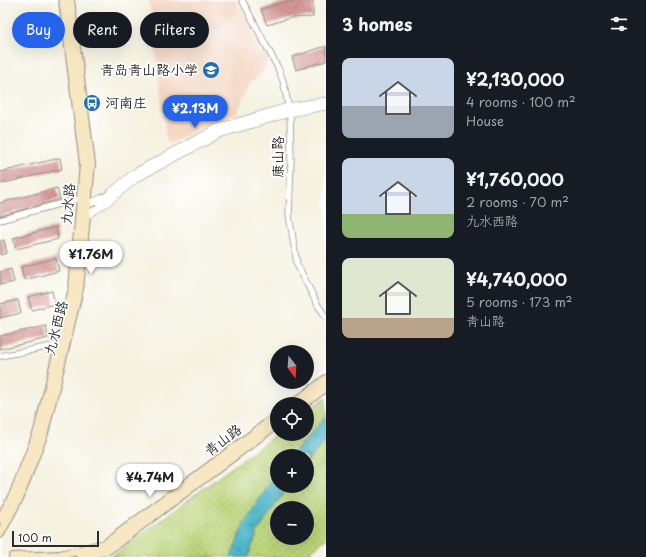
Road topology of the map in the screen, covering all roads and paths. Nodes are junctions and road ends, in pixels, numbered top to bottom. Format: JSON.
{"nodes":[{"id":1,"x":63,"y":0,"type":"edge"},
{"id":2,"x":70,"y":0,"type":"edge"},
{"id":3,"x":242,"y":0,"type":"edge"},
{"id":4,"x":326,"y":101,"type":"edge"},
{"id":5,"x":326,"y":106,"type":"edge"},
{"id":6,"x":288,"y":110,"type":"junction"},
{"id":7,"x":83,"y":208,"type":"junction"},
{"id":8,"x":0,"y":220,"type":"edge"},
{"id":9,"x":326,"y":317,"type":"edge"},
{"id":10,"x":58,"y":345,"type":"junction"},
{"id":11,"x":0,"y":356,"type":"edge"},
{"id":12,"x":326,"y":379,"type":"edge"},
{"id":13,"x":326,"y":387,"type":"edge"},
{"id":14,"x":302,"y":397,"type":"edge"},
{"id":15,"x":313,"y":397,"type":"edge"},
{"id":16,"x":270,"y":421,"type":"edge"},
{"id":17,"x":270,"y":429,"type":"edge"},
{"id":18,"x":0,"y":519,"type":"edge"},
{"id":19,"x":0,"y":534,"type":"edge"},
{"id":20,"x":13,"y":557,"type":"edge"},
{"id":21,"x":80,"y":557,"type":"edge"}],
"edges":[{"from":1,"to":7,"type":"main road","name":"九水路"},
{"from":2,"to":7,"type":"main road","name":"九水西路"},
{"from":3,"to":6,"type":"street","name":"康山路"},
{"from":4,"to":6,"type":"street"},
{"from":5,"to":6,"type":"street"},
{"from":6,"to":7,"type":"street"},
{"from":6,"to":7,"type":"street"},
{"from":6,"to":9,"type":"street","name":"康山路"},
{"from":7,"to":8,"type":"street"},
{"from":7,"to":10,"type":"main road","name":"九水路"},
{"from":7,"to":19,"type":"main road","name":"九水西路"},
{"from":10,"to":11,"type":"street"},
{"from":10,"to":18,"type":"main road","name":"九水路"},
{"from":12,"to":14,"type":"main road"},
{"from":13,"to":15,"type":"main road"},
{"from":16,"to":20,"type":"main road","name":"青山路"},
{"from":17,"to":21,"type":"main road","name":"青山路"}]}
